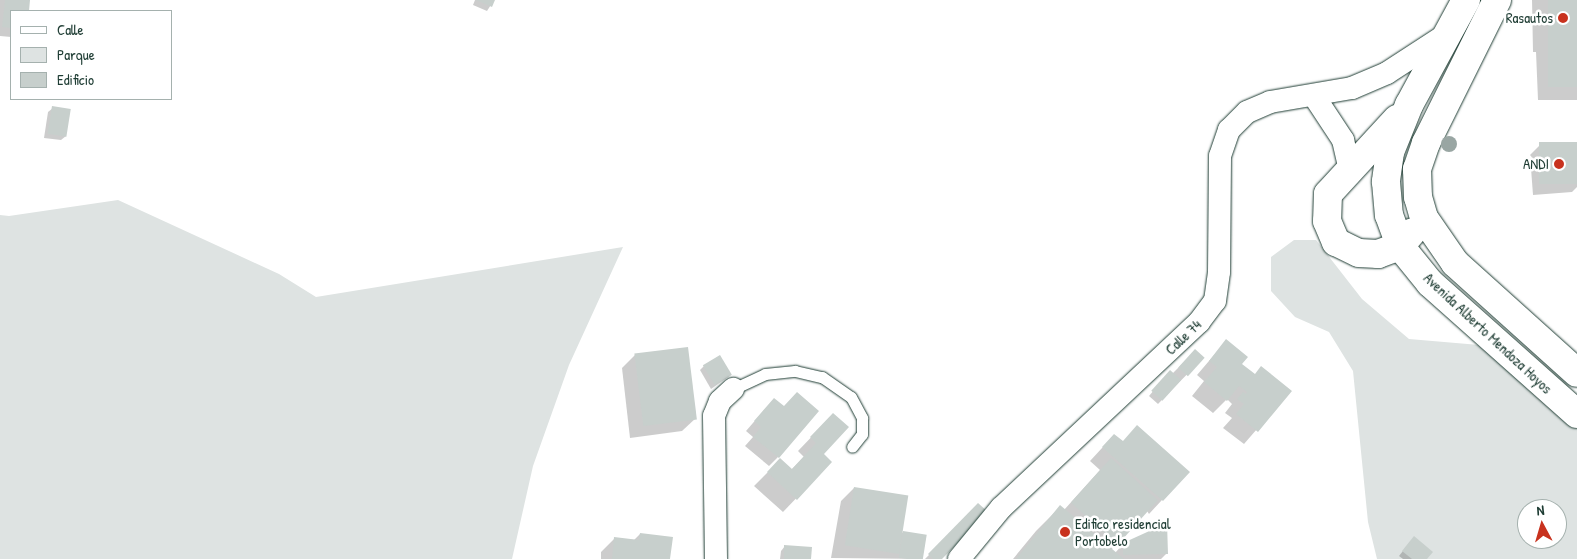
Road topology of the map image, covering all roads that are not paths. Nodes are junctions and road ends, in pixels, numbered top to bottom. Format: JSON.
{"nodes":[{"id":1,"x":1466,"y":0,"type":"edge"},
{"id":2,"x":1497,"y":0,"type":"edge"},
{"id":3,"x":1447,"y":34,"type":"junction"},
{"id":4,"x":1314,"y":96,"type":"junction"},
{"id":5,"x":1410,"y":105,"type":"junction"},
{"id":6,"x":1350,"y":170,"type":"junction"},
{"id":7,"x":1424,"y":218,"type":"junction"},
{"id":8,"x":1400,"y":246,"type":"junction"},
{"id":9,"x":1577,"y":373,"type":"edge"},
{"id":10,"x":733,"y":389,"type":"joint"},
{"id":11,"x":1577,"y":414,"type":"edge"},
{"id":12,"x":852,"y":447,"type":"dead end"},
{"id":13,"x":716,"y":559,"type":"edge"},
{"id":14,"x":959,"y":559,"type":"edge"}],
"edges":[{"from":1,"to":3,"type":"main road","name":"Avenida Alberto Mendoza Hoyos"},
{"from":2,"to":7,"type":"main road","name":"Avenida Alberto Mendoza Hoyos"},
{"from":3,"to":4,"type":"street","name":"Calle 74"},
{"from":3,"to":5,"type":"main road","name":"Avenida Alberto Mendoza Hoyos"},
{"from":4,"to":6,"type":"street"},
{"from":4,"to":14,"type":"street","name":"Calle 74"},
{"from":5,"to":6,"type":"main road"},
{"from":5,"to":8,"type":"main road","name":"Avenida Alberto Mendoza Hoyos"},
{"from":6,"to":8,"type":"main road"},
{"from":7,"to":8,"type":"main road"},
{"from":7,"to":9,"type":"main road","name":"Avenida Alberto Mendoza Hoyos"},
{"from":8,"to":11,"type":"main road","name":"Avenida Alberto Mendoza Hoyos"},
{"from":10,"to":12,"type":"lane"},
{"from":10,"to":13,"type":"street"}]}
